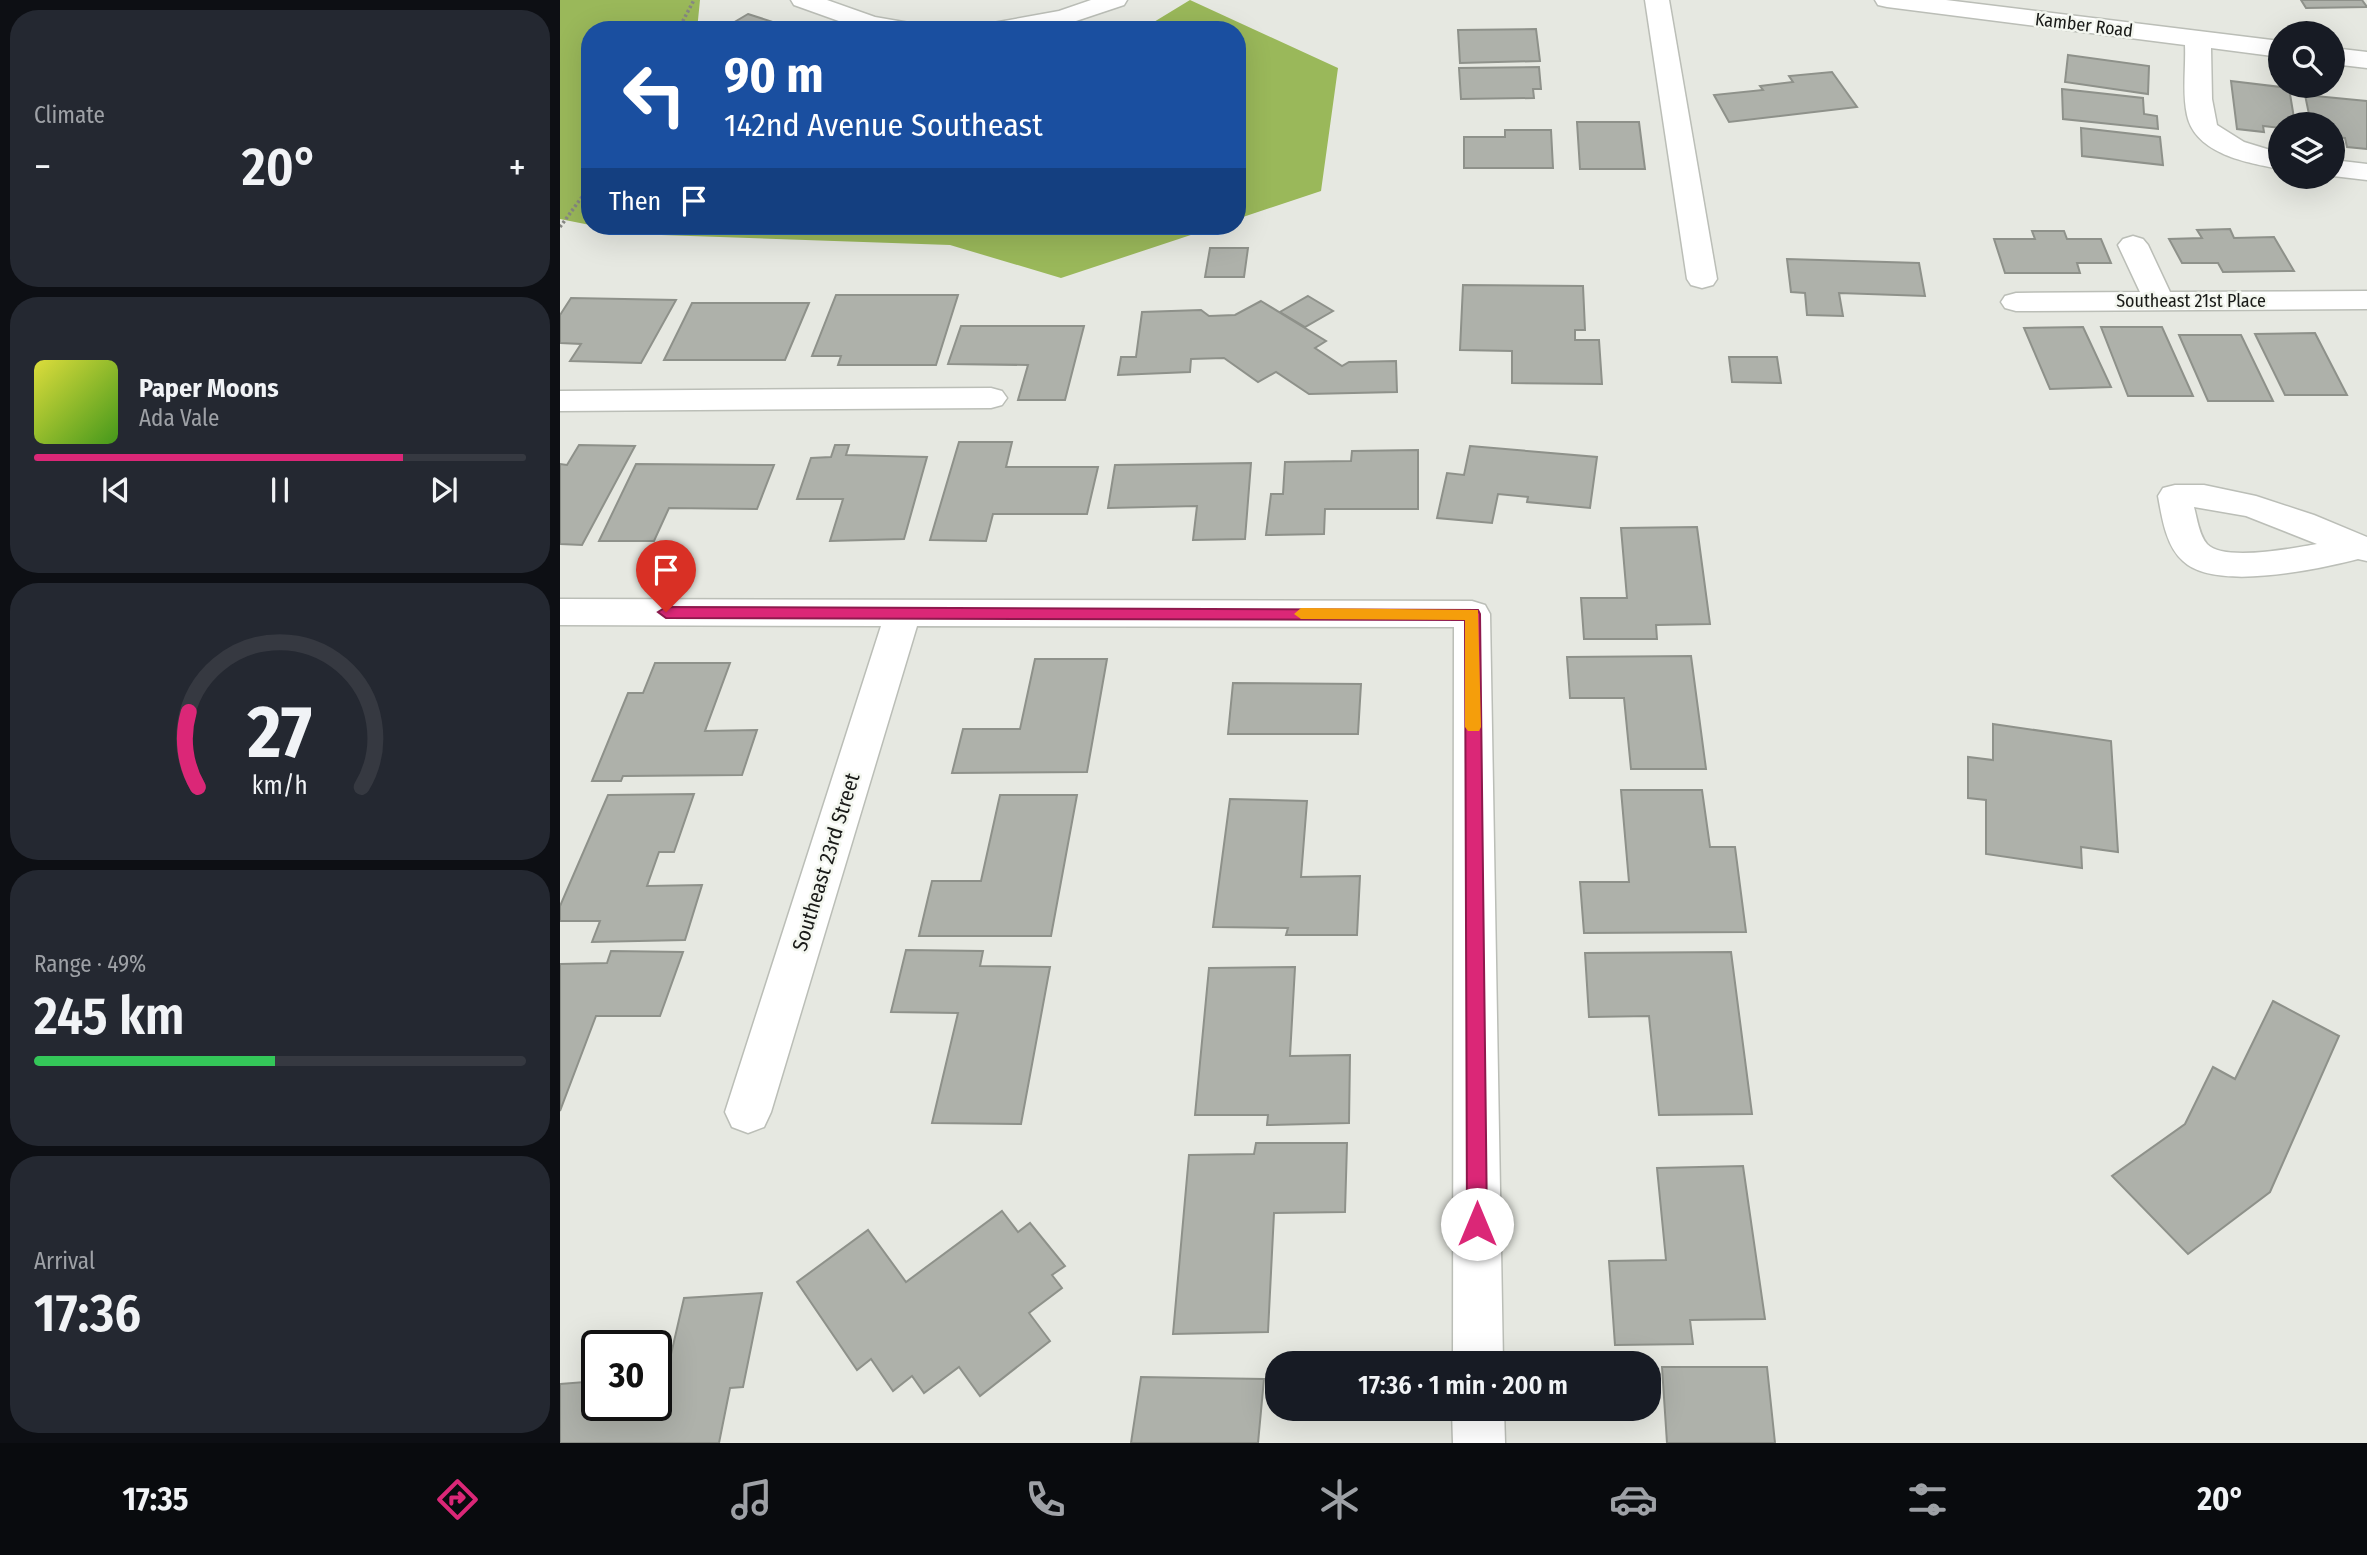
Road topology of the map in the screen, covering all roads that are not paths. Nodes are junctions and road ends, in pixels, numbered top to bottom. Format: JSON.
{"nodes":[{"id":1,"x":803,"y":0,"type":"edge"},
{"id":2,"x":1115,"y":0,"type":"edge"},
{"id":3,"x":1657,"y":0,"type":"edge"},
{"id":4,"x":1887,"y":0,"type":"edge"},
{"id":5,"x":1955,"y":4,"type":"edge"},
{"id":6,"x":862,"y":21,"type":"edge"},
{"id":7,"x":1046,"y":21,"type":"edge"},
{"id":8,"x":2198,"y":40,"type":"junction"},
{"id":9,"x":2268,"y":48,"type":"edge"},
{"id":10,"x":2345,"y":57,"type":"edge"},
{"id":11,"x":2367,"y":60,"type":"edge"},
{"id":12,"x":2268,"y":158,"type":"edge"},
{"id":13,"x":2345,"y":169,"type":"edge"},
{"id":14,"x":2367,"y":172,"type":"edge"},
{"id":15,"x":2133,"y":244,"type":"dead end"},
{"id":16,"x":1702,"y":279,"type":"dead end"},
{"id":17,"x":2367,"y":300,"type":"edge"},
{"id":18,"x":2016,"y":302,"type":"dead end"},
{"id":19,"x":2159,"y":302,"type":"junction"},
{"id":20,"x":991,"y":398,"type":"dead end"},
{"id":21,"x":560,"y":401,"type":"edge"},
{"id":22,"x":560,"y":612,"type":"edge"},
{"id":23,"x":903,"y":613,"type":"junction"},
{"id":24,"x":748,"y":1112,"type":"dead end"},
{"id":25,"x":1478,"y":1351,"type":"edge"},
{"id":26,"x":1478,"y":1421,"type":"edge"},
{"id":27,"x":1479,"y":1443,"type":"edge"}],
"edges":[{"from":1,"to":6,"type":"street"},
{"from":2,"to":7,"type":"street"},
{"from":3,"to":16,"type":"street"},
{"from":4,"to":5,"type":"street","name":"Kamber Road"},
{"from":5,"to":8,"type":"street","name":"Kamber Road"},
{"from":8,"to":9,"type":"street","name":"Kamber Road"},
{"from":8,"to":12,"type":"street"},
{"from":10,"to":11,"type":"street"},
{"from":13,"to":14,"type":"street"},
{"from":15,"to":19,"type":"street"},
{"from":17,"to":19,"type":"street","name":"Southeast 21st Place"},
{"from":18,"to":19,"type":"street","name":"Southeast 21st Place"},
{"from":20,"to":21,"type":"street"},
{"from":22,"to":23,"type":"street"},
{"from":23,"to":24,"type":"street","name":"Southeast 23rd Street"},
{"from":23,"to":25,"type":"street"},
{"from":26,"to":27,"type":"street"}]}
